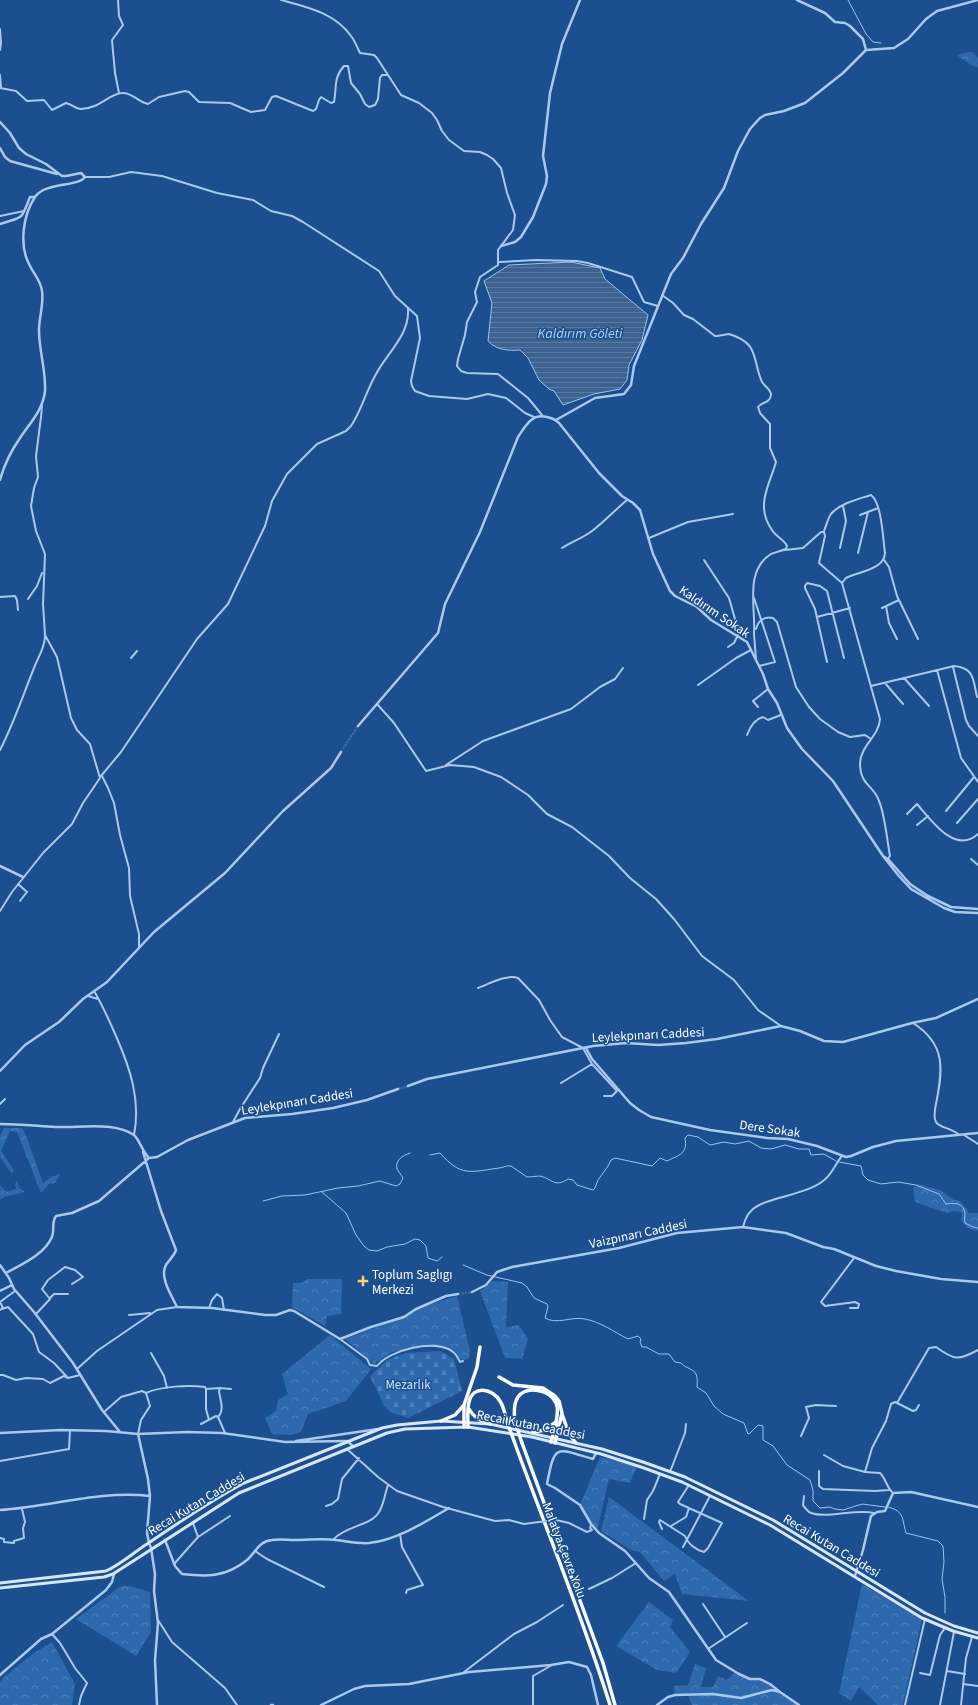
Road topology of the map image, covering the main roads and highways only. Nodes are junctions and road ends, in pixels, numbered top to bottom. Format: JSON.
{"nodes":[{"id":1,"x":480,"y":1347,"type":"dead end"},
{"id":2,"x":499,"y":1377,"type":"dead end"},
{"id":3,"x":464,"y":1405,"type":"junction"},
{"id":4,"x":468,"y":1408,"type":"junction"},
{"id":5,"x":562,"y":1413,"type":"junction"},
{"id":6,"x":441,"y":1422,"type":"junction"},
{"id":7,"x":466,"y":1422,"type":"junction"},
{"id":8,"x":556,"y":1422,"type":"junction"},
{"id":9,"x":490,"y":1424,"type":"junction"},
{"id":10,"x":466,"y":1427,"type":"junction"},
{"id":11,"x":533,"y":1432,"type":"junction"},
{"id":12,"x":554,"y":1437,"type":"junction"},
{"id":13,"x":553,"y":1442,"type":"junction"},
{"id":14,"x":576,"y":1443,"type":"junction"},
{"id":15,"x":0,"y":1583,"type":"edge"},
{"id":16,"x":0,"y":1588,"type":"edge"},
{"id":17,"x":978,"y":1633,"type":"edge"},
{"id":18,"x":978,"y":1638,"type":"edge"},
{"id":19,"x":610,"y":1705,"type":"edge"},
{"id":20,"x":615,"y":1705,"type":"edge"}],
"edges":[{"from":1,"to":3,"type":"highway"},
{"from":2,"to":5,"type":"highway"},
{"from":3,"to":6,"type":"highway"},
{"from":3,"to":7,"type":"highway"},
{"from":4,"to":7,"type":"highway"},
{"from":4,"to":9,"type":"highway"},
{"from":4,"to":19,"type":"highway","name":"Malatya Çevre Yolu","bridge":true},
{"from":5,"to":12,"type":"highway"},
{"from":5,"to":14,"type":"highway"},
{"from":6,"to":7,"type":"main road","name":"Recai Kutan Caddesi"},
{"from":6,"to":15,"type":"main road","name":"Recai Kutan Caddesi"},
{"from":7,"to":9,"type":"main road","name":"Recai Kutan Caddesi"},
{"from":7,"to":10,"type":"highway"},
{"from":8,"to":11,"type":"highway"},
{"from":8,"to":12,"type":"highway"},
{"from":8,"to":20,"type":"highway","name":"Malatya Çevre Yolu","bridge":true},
{"from":9,"to":11,"type":"main road","name":"Recai Kutan Caddesi"},
{"from":10,"to":13,"type":"main road","name":"Recai Kutan Caddesi"},
{"from":10,"to":16,"type":"main road","name":"Recai Kutan Caddesi"},
{"from":11,"to":12,"type":"main road","name":"Recai Kutan Caddesi"},
{"from":12,"to":13,"type":"highway"},
{"from":12,"to":14,"type":"main road","name":"Recai Kutan Caddesi"},
{"from":13,"to":18,"type":"main road","name":"Recai Kutan Caddesi"},
{"from":14,"to":17,"type":"main road","name":"Recai Kutan Caddesi"}]}
